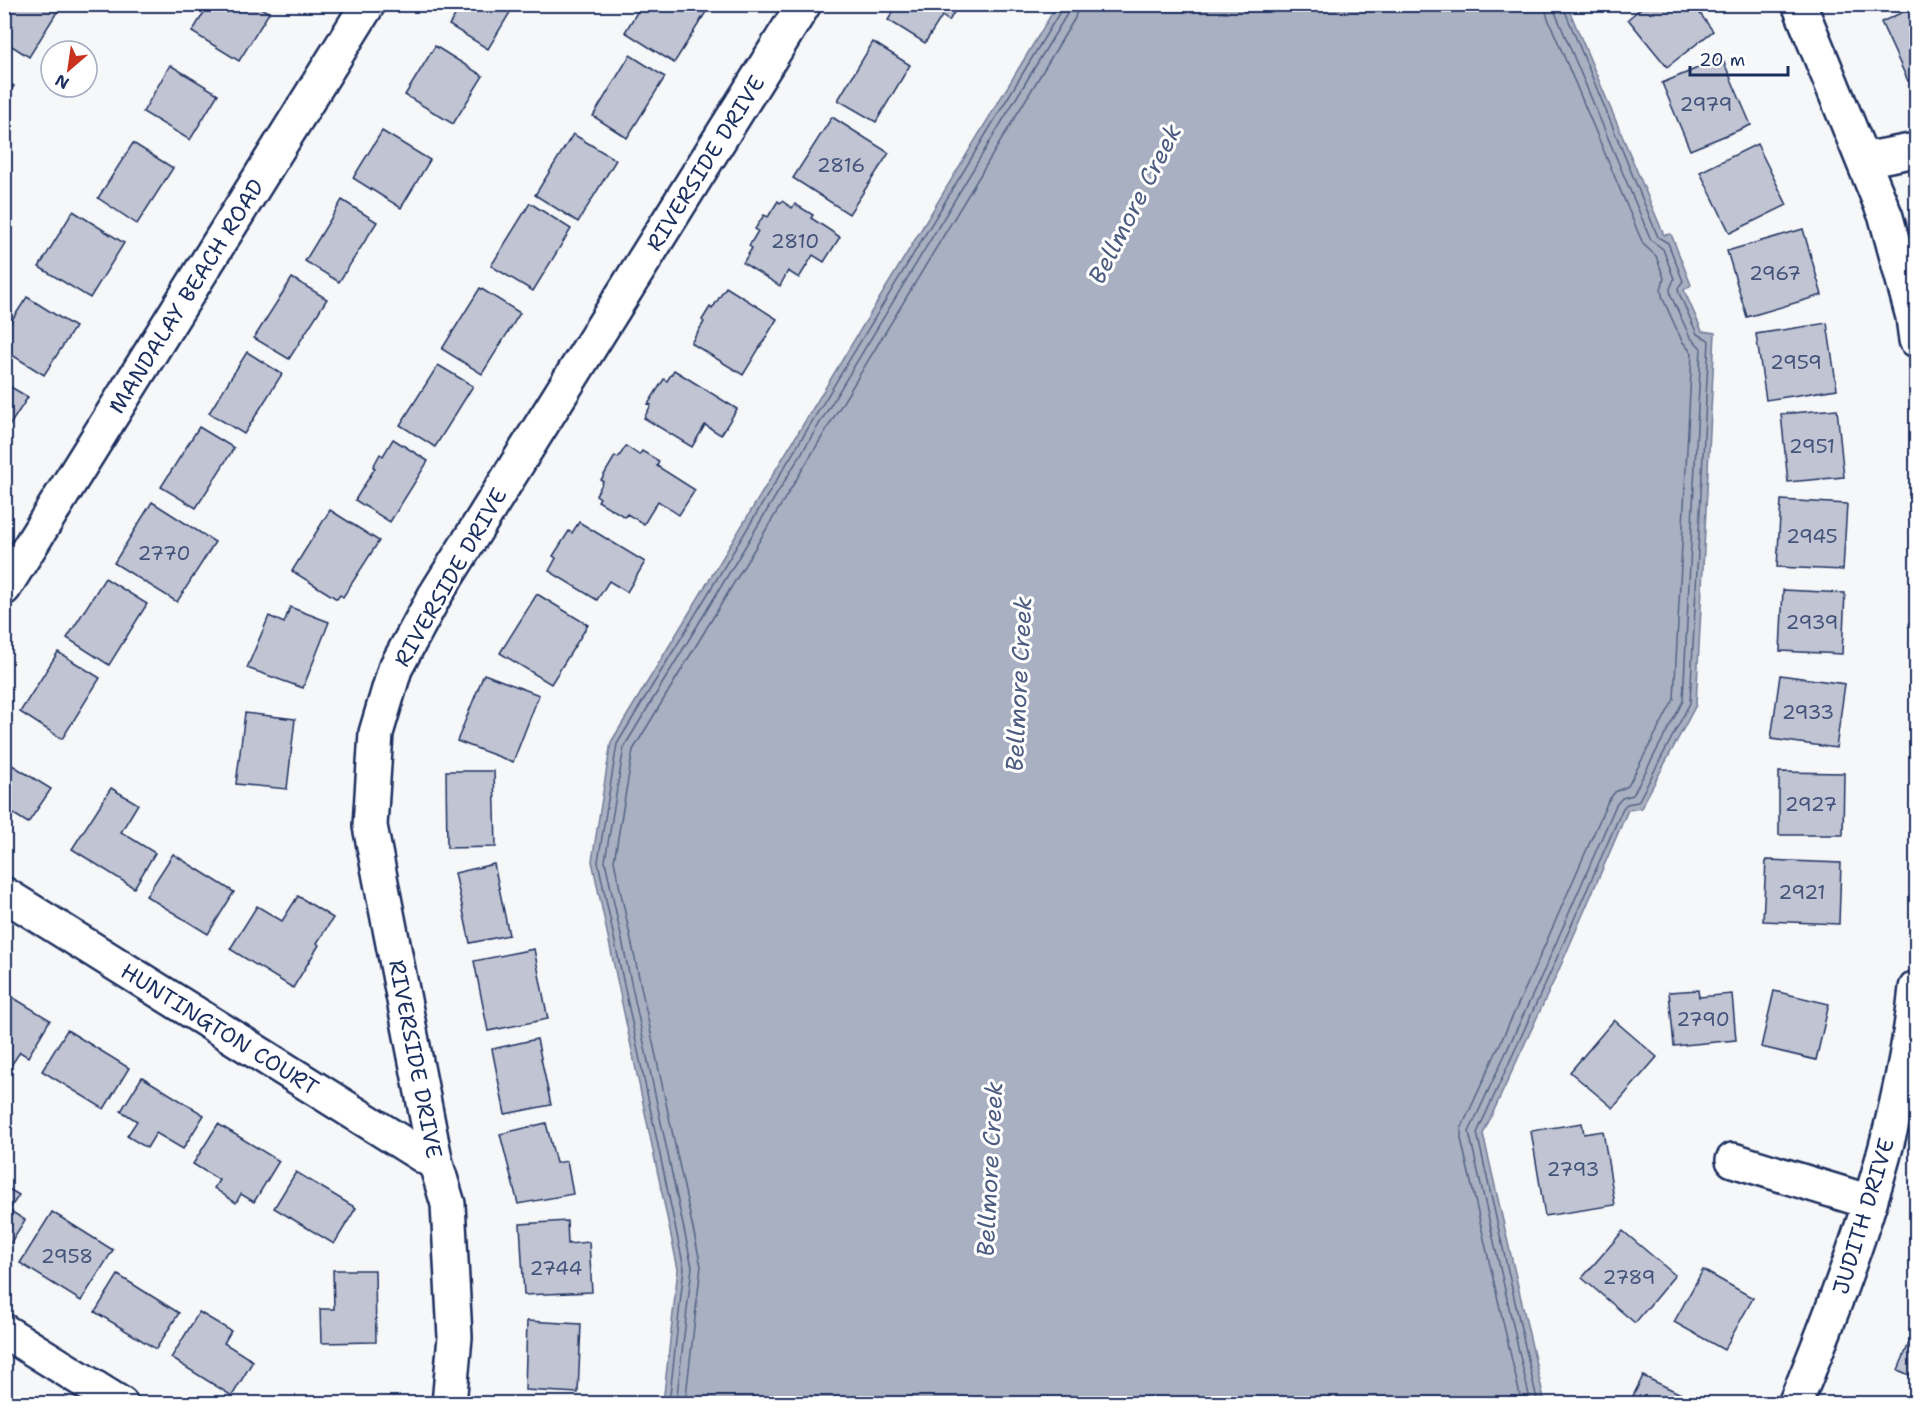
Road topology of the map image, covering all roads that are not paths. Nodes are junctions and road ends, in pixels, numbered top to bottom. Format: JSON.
{"nodes":[{"id":1,"x":368,"y":4,"type":"edge"},
{"id":2,"x":804,"y":4,"type":"edge"},
{"id":3,"x":1799,"y":4,"type":"edge"},
{"id":4,"x":1917,"y":150,"type":"edge"},
{"id":5,"x":1863,"y":160,"type":"junction"},
{"id":6,"x":1917,"y":340,"type":"edge"},
{"id":7,"x":4,"y":588,"type":"edge"},
{"id":8,"x":4,"y":894,"type":"edge"},
{"id":9,"x":1917,"y":988,"type":"edge"},
{"id":10,"x":1733,"y":1160,"type":"dead end"},
{"id":11,"x":436,"y":1164,"type":"junction"},
{"id":12,"x":1870,"y":1202,"type":"junction"},
{"id":13,"x":4,"y":1331,"type":"edge"},
{"id":14,"x":121,"y":1404,"type":"edge"},
{"id":15,"x":449,"y":1404,"type":"edge"},
{"id":16,"x":1795,"y":1404,"type":"edge"}],
"edges":[{"from":1,"to":7,"type":"street","name":"MANDALAY BEACH ROAD"},
{"from":2,"to":11,"type":"street","name":"RIVERSIDE DRIVE"},
{"from":3,"to":5,"type":"street"},
{"from":4,"to":5,"type":"street"},
{"from":5,"to":6,"type":"street"},
{"from":8,"to":11,"type":"street","name":"HUNTINGTON COURT"},
{"from":9,"to":12,"type":"street","name":"JUDITH DRIVE"},
{"from":10,"to":12,"type":"street"},
{"from":11,"to":15,"type":"street","name":"RIVERSIDE DRIVE"},
{"from":12,"to":16,"type":"street","name":"JUDITH DRIVE"},
{"from":13,"to":14,"type":"street"}]}
